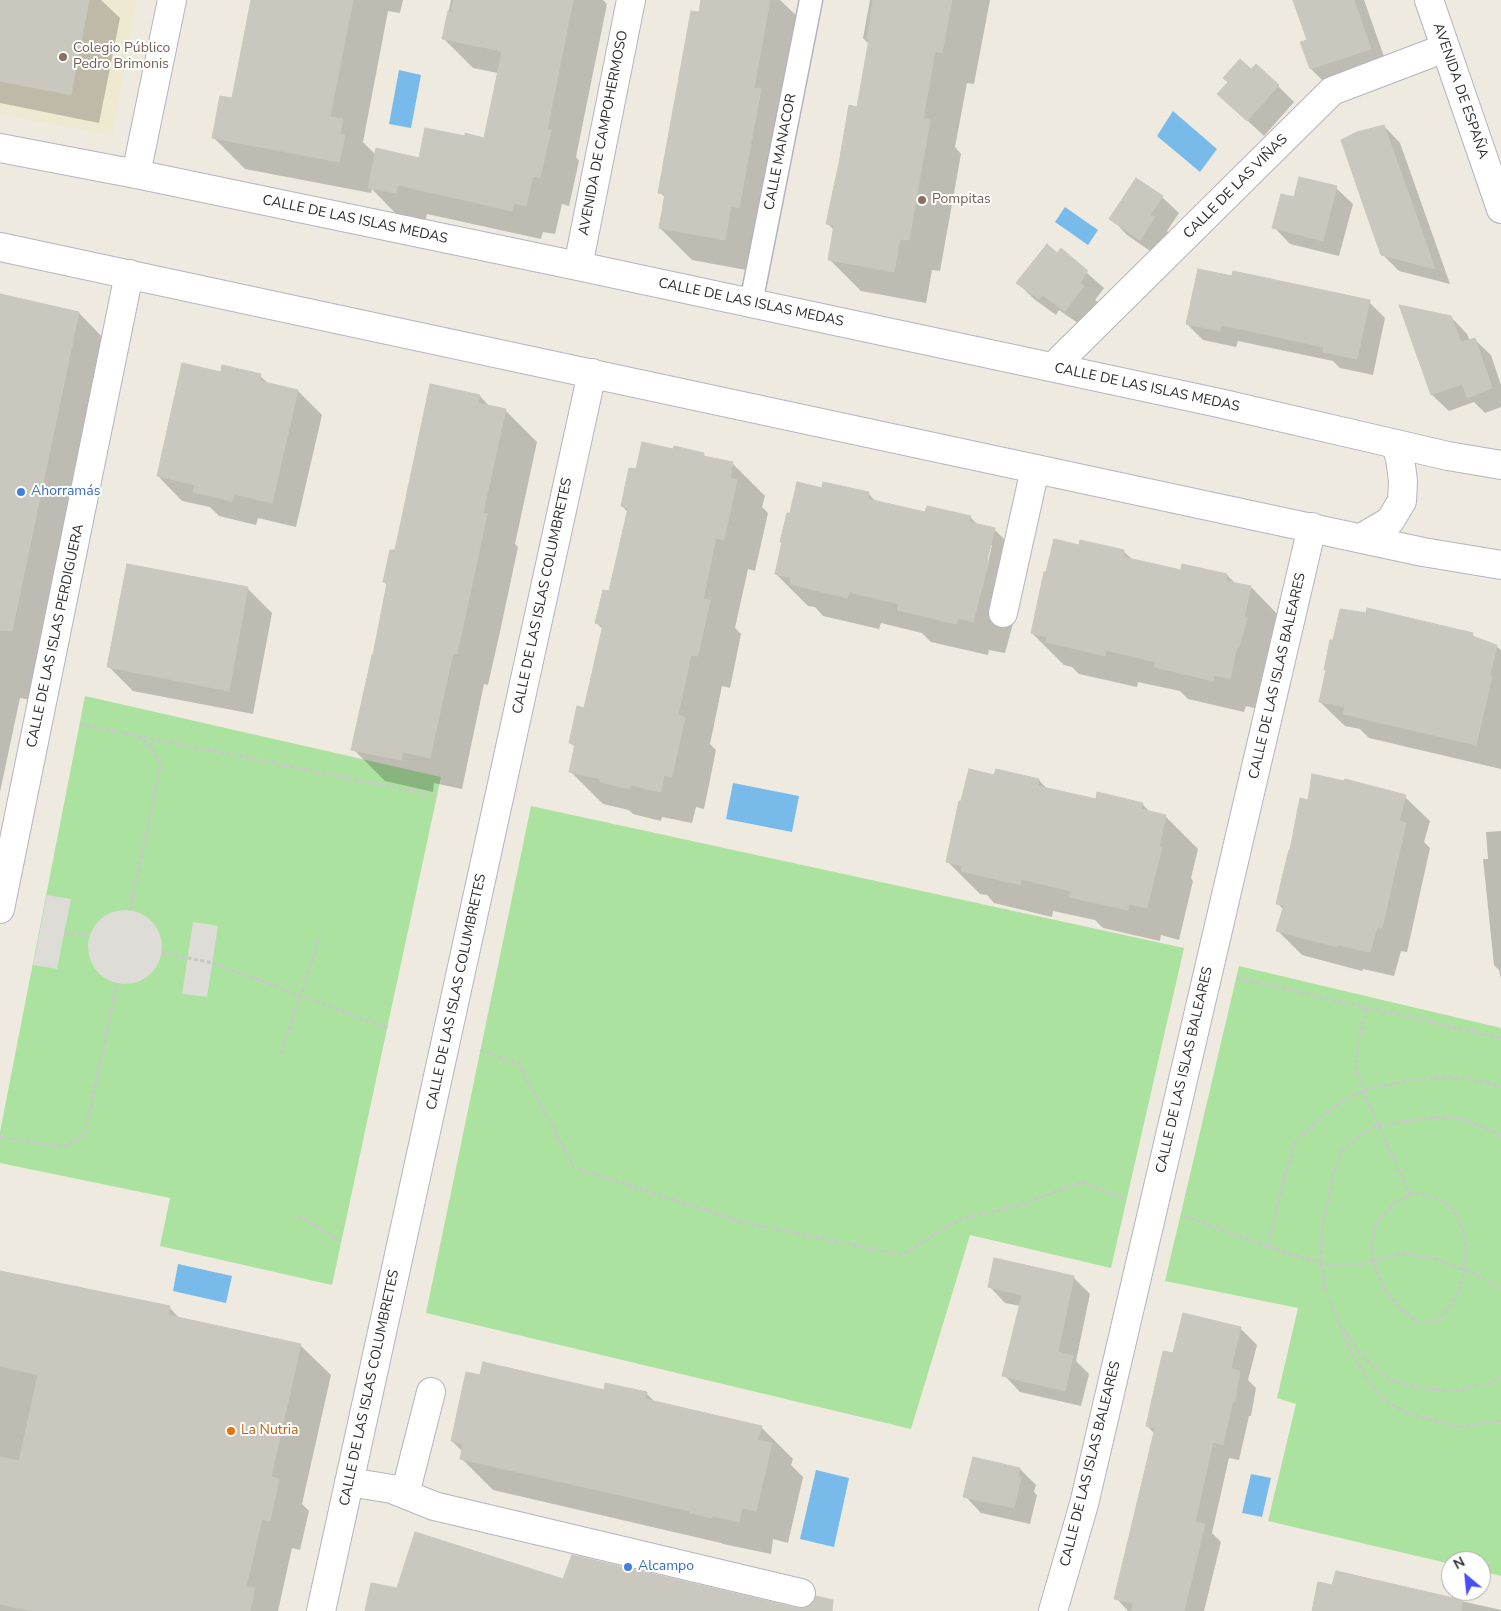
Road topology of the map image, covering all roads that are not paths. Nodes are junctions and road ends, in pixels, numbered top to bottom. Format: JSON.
{"nodes":[{"id":1,"x":172,"y":0,"type":"edge"},
{"id":2,"x":631,"y":0,"type":"edge"},
{"id":3,"x":812,"y":0,"type":"edge"},
{"id":4,"x":1429,"y":0,"type":"edge"},
{"id":5,"x":1445,"y":48,"type":"junction"},
{"id":6,"x":0,"y":148,"type":"edge"},
{"id":7,"x":136,"y":174,"type":"junction"},
{"id":8,"x":1501,"y":209,"type":"edge"},
{"id":9,"x":0,"y":247,"type":"edge"},
{"id":10,"x":578,"y":266,"type":"junction"},
{"id":11,"x":130,"y":274,"type":"junction"},
{"id":12,"x":751,"y":304,"type":"junction"},
{"id":13,"x":1053,"y":367,"type":"junction"},
{"id":14,"x":592,"y":373,"type":"junction"},
{"id":15,"x":1395,"y":444,"type":"junction"},
{"id":16,"x":1501,"y":465,"type":"edge"},
{"id":17,"x":1035,"y":469,"type":"junction"},
{"id":18,"x":1312,"y":527,"type":"junction"},
{"id":19,"x":1361,"y":538,"type":"junction"},
{"id":20,"x":1501,"y":564,"type":"edge"},
{"id":21,"x":1004,"y":613,"type":"dead end"},
{"id":22,"x":0,"y":909,"type":"edge"},
{"id":23,"x":431,"y":1392,"type":"dead end"},
{"id":24,"x":349,"y":1482,"type":"junction"},
{"id":25,"x":405,"y":1494,"type":"junction"},
{"id":26,"x":801,"y":1593,"type":"dead end"},
{"id":27,"x":321,"y":1611,"type":"edge"},
{"id":28,"x":1054,"y":1611,"type":"edge"}],
"edges":[{"from":1,"to":7,"type":"street"},
{"from":2,"to":10,"type":"street","name":"AVENIDA DE CAMPOHERMOSO"},
{"from":3,"to":12,"type":"street","name":"CALLE MANACOR"},
{"from":4,"to":5,"type":"street","name":"AVENIDA DE ESPAÑA"},
{"from":5,"to":8,"type":"street","name":"AVENIDA DE ESPAÑA"},
{"from":5,"to":13,"type":"street","name":"CALLE DE LAS VIÑAS"},
{"from":6,"to":7,"type":"street","name":"CALLE DE LAS ISLAS MEDAS"},
{"from":7,"to":10,"type":"street","name":"CALLE DE LAS ISLAS MEDAS"},
{"from":9,"to":11,"type":"street"},
{"from":10,"to":12,"type":"street","name":"CALLE DE LAS ISLAS MEDAS"},
{"from":11,"to":14,"type":"street"},
{"from":11,"to":22,"type":"street","name":"CALLE DE LAS ISLAS PERDIGUERA"},
{"from":12,"to":13,"type":"street","name":"CALLE DE LAS ISLAS MEDAS"},
{"from":13,"to":15,"type":"street","name":"CALLE DE LAS ISLAS MEDAS"},
{"from":14,"to":17,"type":"street"},
{"from":14,"to":24,"type":"street","name":"CALLE DE LAS ISLAS COLUMBRETES"},
{"from":15,"to":16,"type":"street","name":"CALLE DE LAS ISLAS MEDAS"},
{"from":15,"to":19,"type":"street"},
{"from":17,"to":18,"type":"street"},
{"from":17,"to":21,"type":"street"},
{"from":18,"to":19,"type":"street"},
{"from":18,"to":28,"type":"street","name":"CALLE DE LAS ISLAS BALEARES"},
{"from":19,"to":20,"type":"street"},
{"from":23,"to":25,"type":"street"},
{"from":24,"to":25,"type":"street"},
{"from":24,"to":27,"type":"street","name":"CALLE DE LAS ISLAS COLUMBRETES"},
{"from":25,"to":26,"type":"street"}]}
